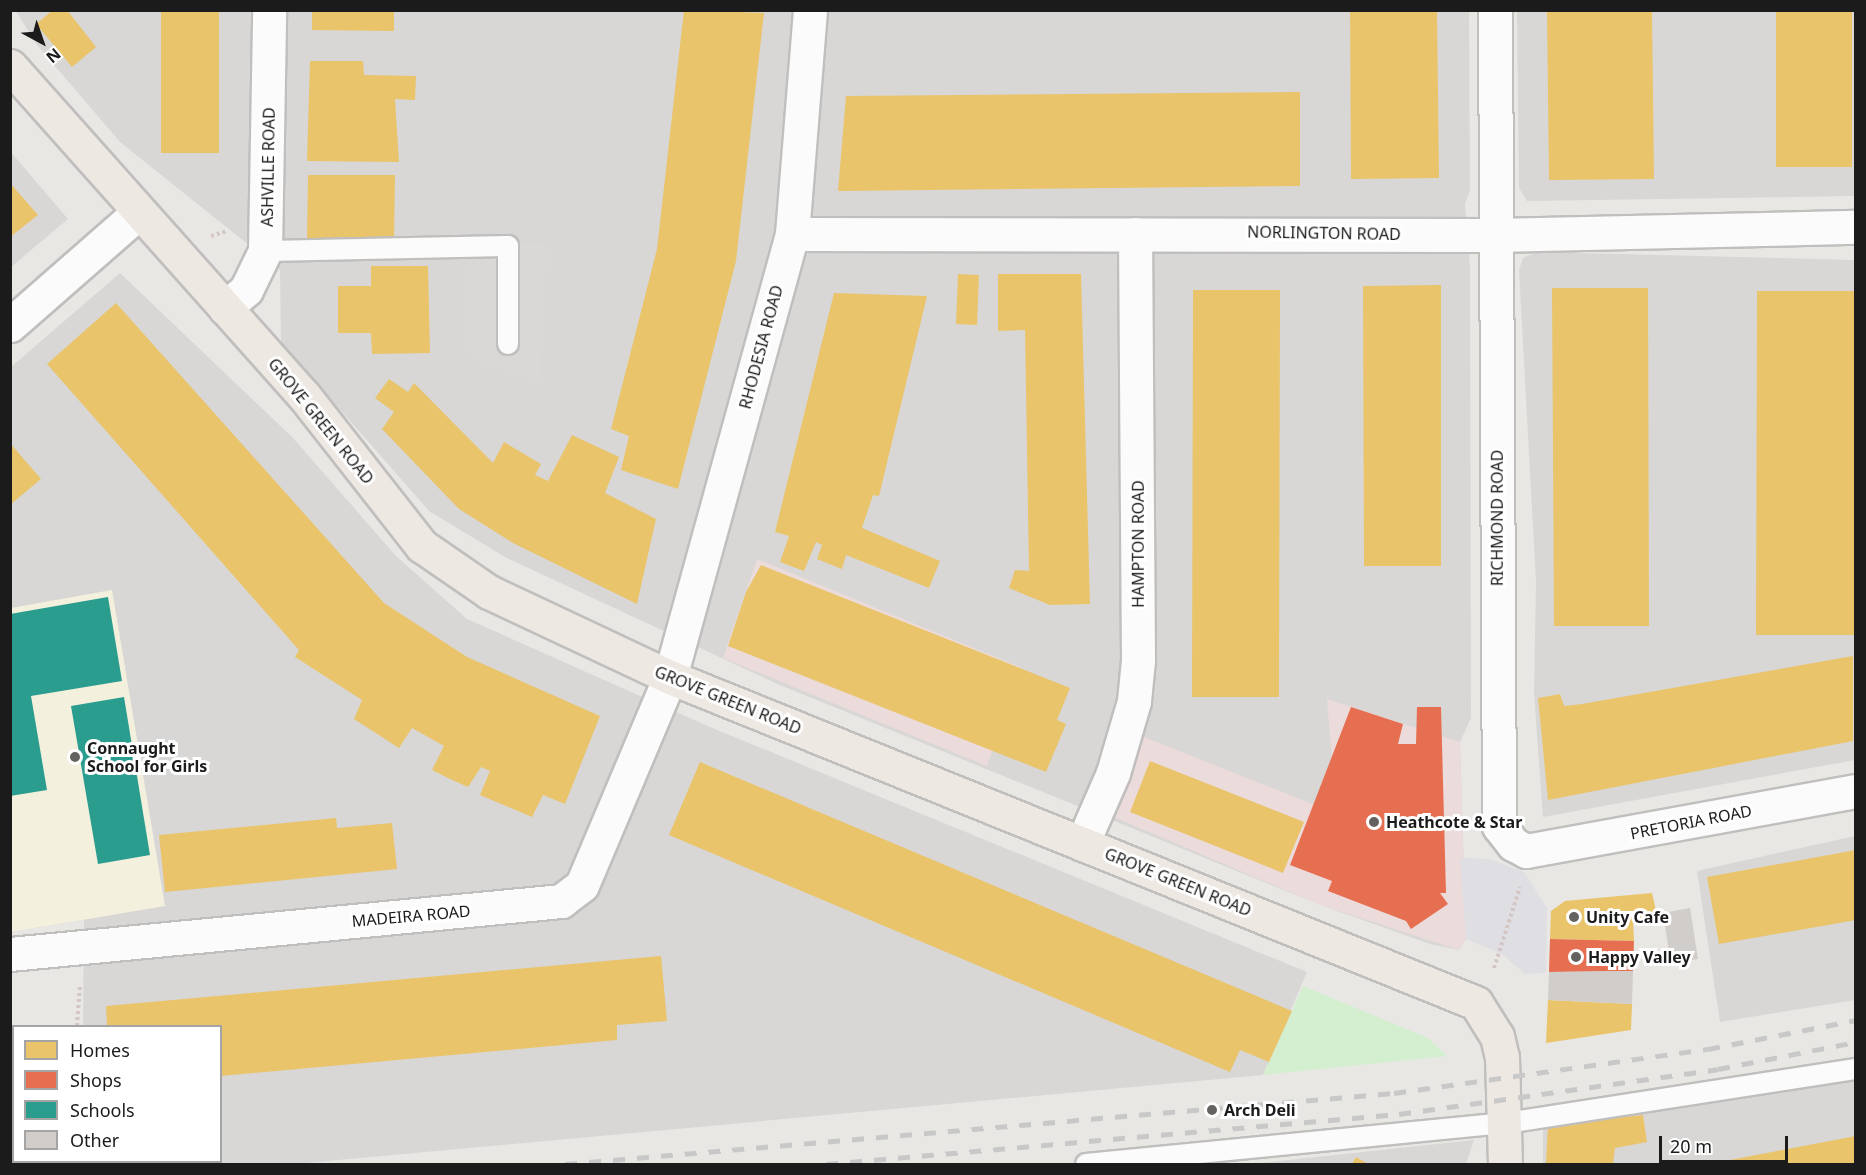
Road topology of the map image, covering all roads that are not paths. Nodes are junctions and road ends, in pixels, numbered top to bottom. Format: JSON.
{"nodes":[{"id":1,"x":270,"y":10,"type":"edge"},
{"id":2,"x":810,"y":10,"type":"edge"},
{"id":3,"x":1495,"y":10,"type":"edge"},
{"id":4,"x":10,"y":66,"type":"edge"},
{"id":5,"x":138,"y":213,"type":"junction"},
{"id":6,"x":1856,"y":227,"type":"edge"},
{"id":7,"x":792,"y":234,"type":"junction"},
{"id":8,"x":1135,"y":234,"type":"junction"},
{"id":9,"x":1495,"y":235,"type":"junction"},
{"id":10,"x":267,"y":237,"type":"junction"},
{"id":11,"x":225,"y":308,"type":"junction"},
{"id":12,"x":10,"y":326,"type":"edge"},
{"id":13,"x":508,"y":344,"type":"dead end"},
{"id":14,"x":670,"y":677,"type":"junction"},
{"id":15,"x":1856,"y":791,"type":"edge"},
{"id":16,"x":1082,"y":844,"type":"junction"},
{"id":17,"x":1526,"y":851,"type":"joint"},
{"id":18,"x":10,"y":954,"type":"edge"},
{"id":19,"x":1856,"y":1069,"type":"edge"},
{"id":20,"x":1506,"y":1123,"type":"junction"},
{"id":21,"x":1086,"y":1164,"type":"edge"},
{"id":22,"x":1505,"y":1164,"type":"edge"}],
"edges":[{"from":1,"to":10,"type":"street","name":"ASHVILLE ROAD"},
{"from":2,"to":7,"type":"street","name":"RHODESIA ROAD"},
{"from":3,"to":9,"type":"street","name":"RICHMOND ROAD"},
{"from":4,"to":5,"type":"main road","name":"GROVE GREEN ROAD"},
{"from":5,"to":11,"type":"main road","name":"GROVE GREEN ROAD"},
{"from":5,"to":12,"type":"street"},
{"from":6,"to":9,"type":"street","name":"NORLINGTON ROAD"},
{"from":7,"to":8,"type":"street","name":"NORLINGTON ROAD"},
{"from":7,"to":14,"type":"street","name":"RHODESIA ROAD"},
{"from":8,"to":9,"type":"street","name":"NORLINGTON ROAD"},
{"from":8,"to":16,"type":"street","name":"HAMPTON ROAD"},
{"from":9,"to":17,"type":"street","name":"RICHMOND ROAD"},
{"from":10,"to":11,"type":"street","name":"ASHVILLE ROAD"},
{"from":10,"to":13,"type":"lane"},
{"from":11,"to":14,"type":"main road","name":"GROVE GREEN ROAD"},
{"from":14,"to":16,"type":"main road","name":"GROVE GREEN ROAD"},
{"from":14,"to":18,"type":"street","name":"MADEIRA ROAD"},
{"from":15,"to":17,"type":"street","name":"PRETORIA ROAD"},
{"from":16,"to":20,"type":"main road","name":"GROVE GREEN ROAD"},
{"from":19,"to":20,"type":"lane"},
{"from":20,"to":21,"type":"lane"},
{"from":20,"to":22,"type":"main road"}]}
